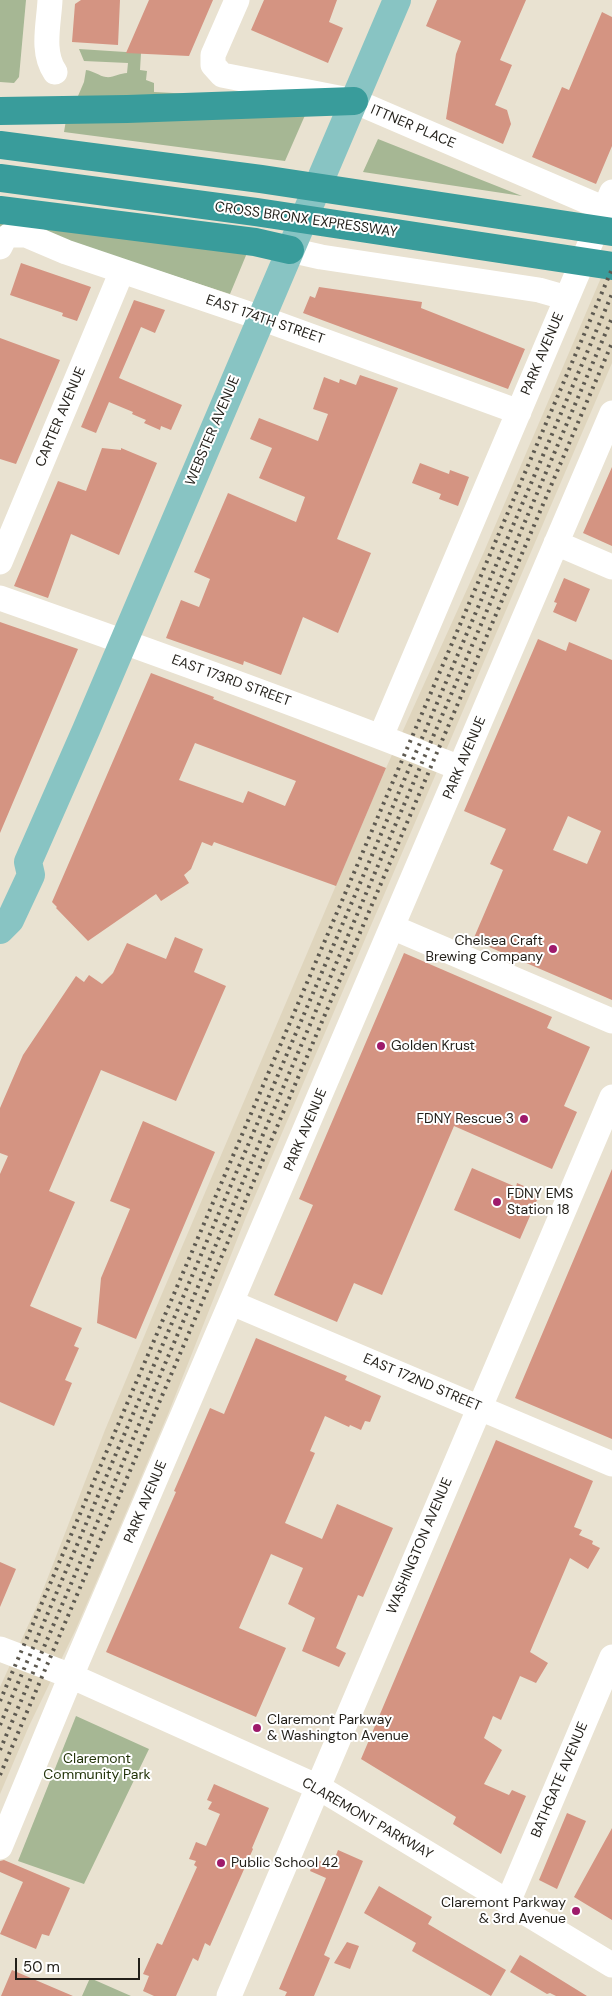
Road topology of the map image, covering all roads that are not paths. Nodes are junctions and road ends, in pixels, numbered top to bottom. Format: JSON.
{"nodes":[{"id":1,"x":50,"y":0,"type":"edge"},
{"id":2,"x":237,"y":0,"type":"edge"},
{"id":3,"x":397,"y":0,"type":"edge"},
{"id":4,"x":56,"y":72,"type":"dead end"},
{"id":5,"x":354,"y":101,"type":"junction"},
{"id":6,"x":0,"y":111,"type":"edge"},
{"id":7,"x":0,"y":145,"type":"edge"},
{"id":8,"x":0,"y":178,"type":"edge"},
{"id":9,"x":0,"y":210,"type":"edge"},
{"id":10,"x":610,"y":211,"type":"edge"},
{"id":11,"x":5,"y":241,"type":"edge"},
{"id":12,"x":290,"y":250,"type":"junction"},
{"id":13,"x":612,"y":266,"type":"edge"},
{"id":14,"x":122,"y":271,"type":"junction"},
{"id":15,"x":567,"y":298,"type":"junction"},
{"id":16,"x":261,"y":318,"type":"junction"},
{"id":17,"x":518,"y":412,"type":"junction"},
{"id":18,"x":612,"y":413,"type":"edge"},
{"id":19,"x":556,"y":544,"type":"junction"},
{"id":20,"x":0,"y":562,"type":"edge"},
{"id":21,"x":612,"y":567,"type":"edge"},
{"id":22,"x":0,"y":598,"type":"edge"},
{"id":23,"x":124,"y":641,"type":"junction"},
{"id":24,"x":386,"y":738,"type":"junction"},
{"id":25,"x":454,"y":766,"type":"junction"},
{"id":26,"x":28,"y":862,"type":"junction"},
{"id":27,"x":0,"y":902,"type":"edge"},
{"id":28,"x":392,"y":927,"type":"junction"},
{"id":29,"x":0,"y":930,"type":"edge"},
{"id":30,"x":612,"y":1021,"type":"edge"},
{"id":31,"x":612,"y":1097,"type":"edge"},
{"id":32,"x":232,"y":1303,"type":"junction"},
{"id":33,"x":480,"y":1408,"type":"junction"},
{"id":34,"x":612,"y":1464,"type":"edge"},
{"id":35,"x":5,"y":1651,"type":"edge"},
{"id":36,"x":612,"y":1658,"type":"edge"},
{"id":37,"x":66,"y":1674,"type":"junction"},
{"id":38,"x":318,"y":1787,"type":"junction"},
{"id":39,"x":0,"y":1847,"type":"edge"},
{"id":40,"x":508,"y":1902,"type":"junction"},
{"id":41,"x":612,"y":1965,"type":"edge"},
{"id":42,"x":229,"y":1996,"type":"edge"}],
"edges":[{"from":1,"to":4,"type":"street"},
{"from":2,"to":5,"type":"street","name":"ITTNER PLACE"},
{"from":3,"to":5,"type":"main road","name":"WEBSTER AVENUE"},
{"from":5,"to":6,"type":"highway"},
{"from":5,"to":10,"type":"street","name":"ITTNER PLACE"},
{"from":5,"to":12,"type":"main road","name":"WEBSTER AVENUE"},
{"from":7,"to":10,"type":"highway"},
{"from":8,"to":13,"type":"highway","name":"CROSS BRONX EXPRESSWAY"},
{"from":9,"to":12,"type":"highway"},
{"from":10,"to":15,"type":"street","name":"PARK AVENUE"},
{"from":11,"to":14,"type":"street","name":"EAST 174TH STREET"},
{"from":12,"to":15,"type":"street"},
{"from":12,"to":16,"type":"main road","name":"WEBSTER AVENUE"},
{"from":14,"to":16,"type":"street","name":"EAST 174TH STREET"},
{"from":14,"to":20,"type":"street","name":"CARTER AVENUE"},
{"from":15,"to":17,"type":"street","name":"PARK AVENUE"},
{"from":16,"to":17,"type":"street","name":"EAST 174TH STREET"},
{"from":16,"to":23,"type":"main road","name":"WEBSTER AVENUE"},
{"from":17,"to":24,"type":"street","name":"PARK AVENUE"},
{"from":18,"to":19,"type":"street","name":"PARK AVENUE"},
{"from":19,"to":21,"type":"street"},
{"from":19,"to":25,"type":"street","name":"PARK AVENUE"},
{"from":22,"to":23,"type":"street","name":"EAST 173RD STREET"},
{"from":23,"to":24,"type":"street","name":"EAST 173RD STREET"},
{"from":23,"to":26,"type":"main road","name":"WEBSTER AVENUE"},
{"from":24,"to":25,"type":"street","name":"EAST 173RD STREET"},
{"from":25,"to":28,"type":"street","name":"PARK AVENUE"},
{"from":26,"to":27,"type":"main road","name":"WEBSTER AVENUE"},
{"from":26,"to":29,"type":"main road","name":"WEBSTER AVENUE"},
{"from":28,"to":30,"type":"street"},
{"from":28,"to":32,"type":"street","name":"PARK AVENUE"},
{"from":31,"to":33,"type":"street","name":"WASHINGTON AVENUE"},
{"from":32,"to":33,"type":"street","name":"EAST 172ND STREET"},
{"from":32,"to":37,"type":"street","name":"PARK AVENUE"},
{"from":33,"to":34,"type":"street","name":"EAST 172ND STREET"},
{"from":33,"to":38,"type":"street","name":"WASHINGTON AVENUE"},
{"from":35,"to":37,"type":"street","name":"CLAREMONT PARKWAY"},
{"from":36,"to":40,"type":"street","name":"BATHGATE AVENUE"},
{"from":37,"to":38,"type":"street","name":"CLAREMONT PARKWAY"},
{"from":37,"to":39,"type":"street","name":"PARK AVENUE"},
{"from":38,"to":40,"type":"street","name":"CLAREMONT PARKWAY"},
{"from":38,"to":42,"type":"street","name":"WASHINGTON AVENUE"},
{"from":40,"to":41,"type":"street","name":"CLAREMONT PARKWAY"}]}
